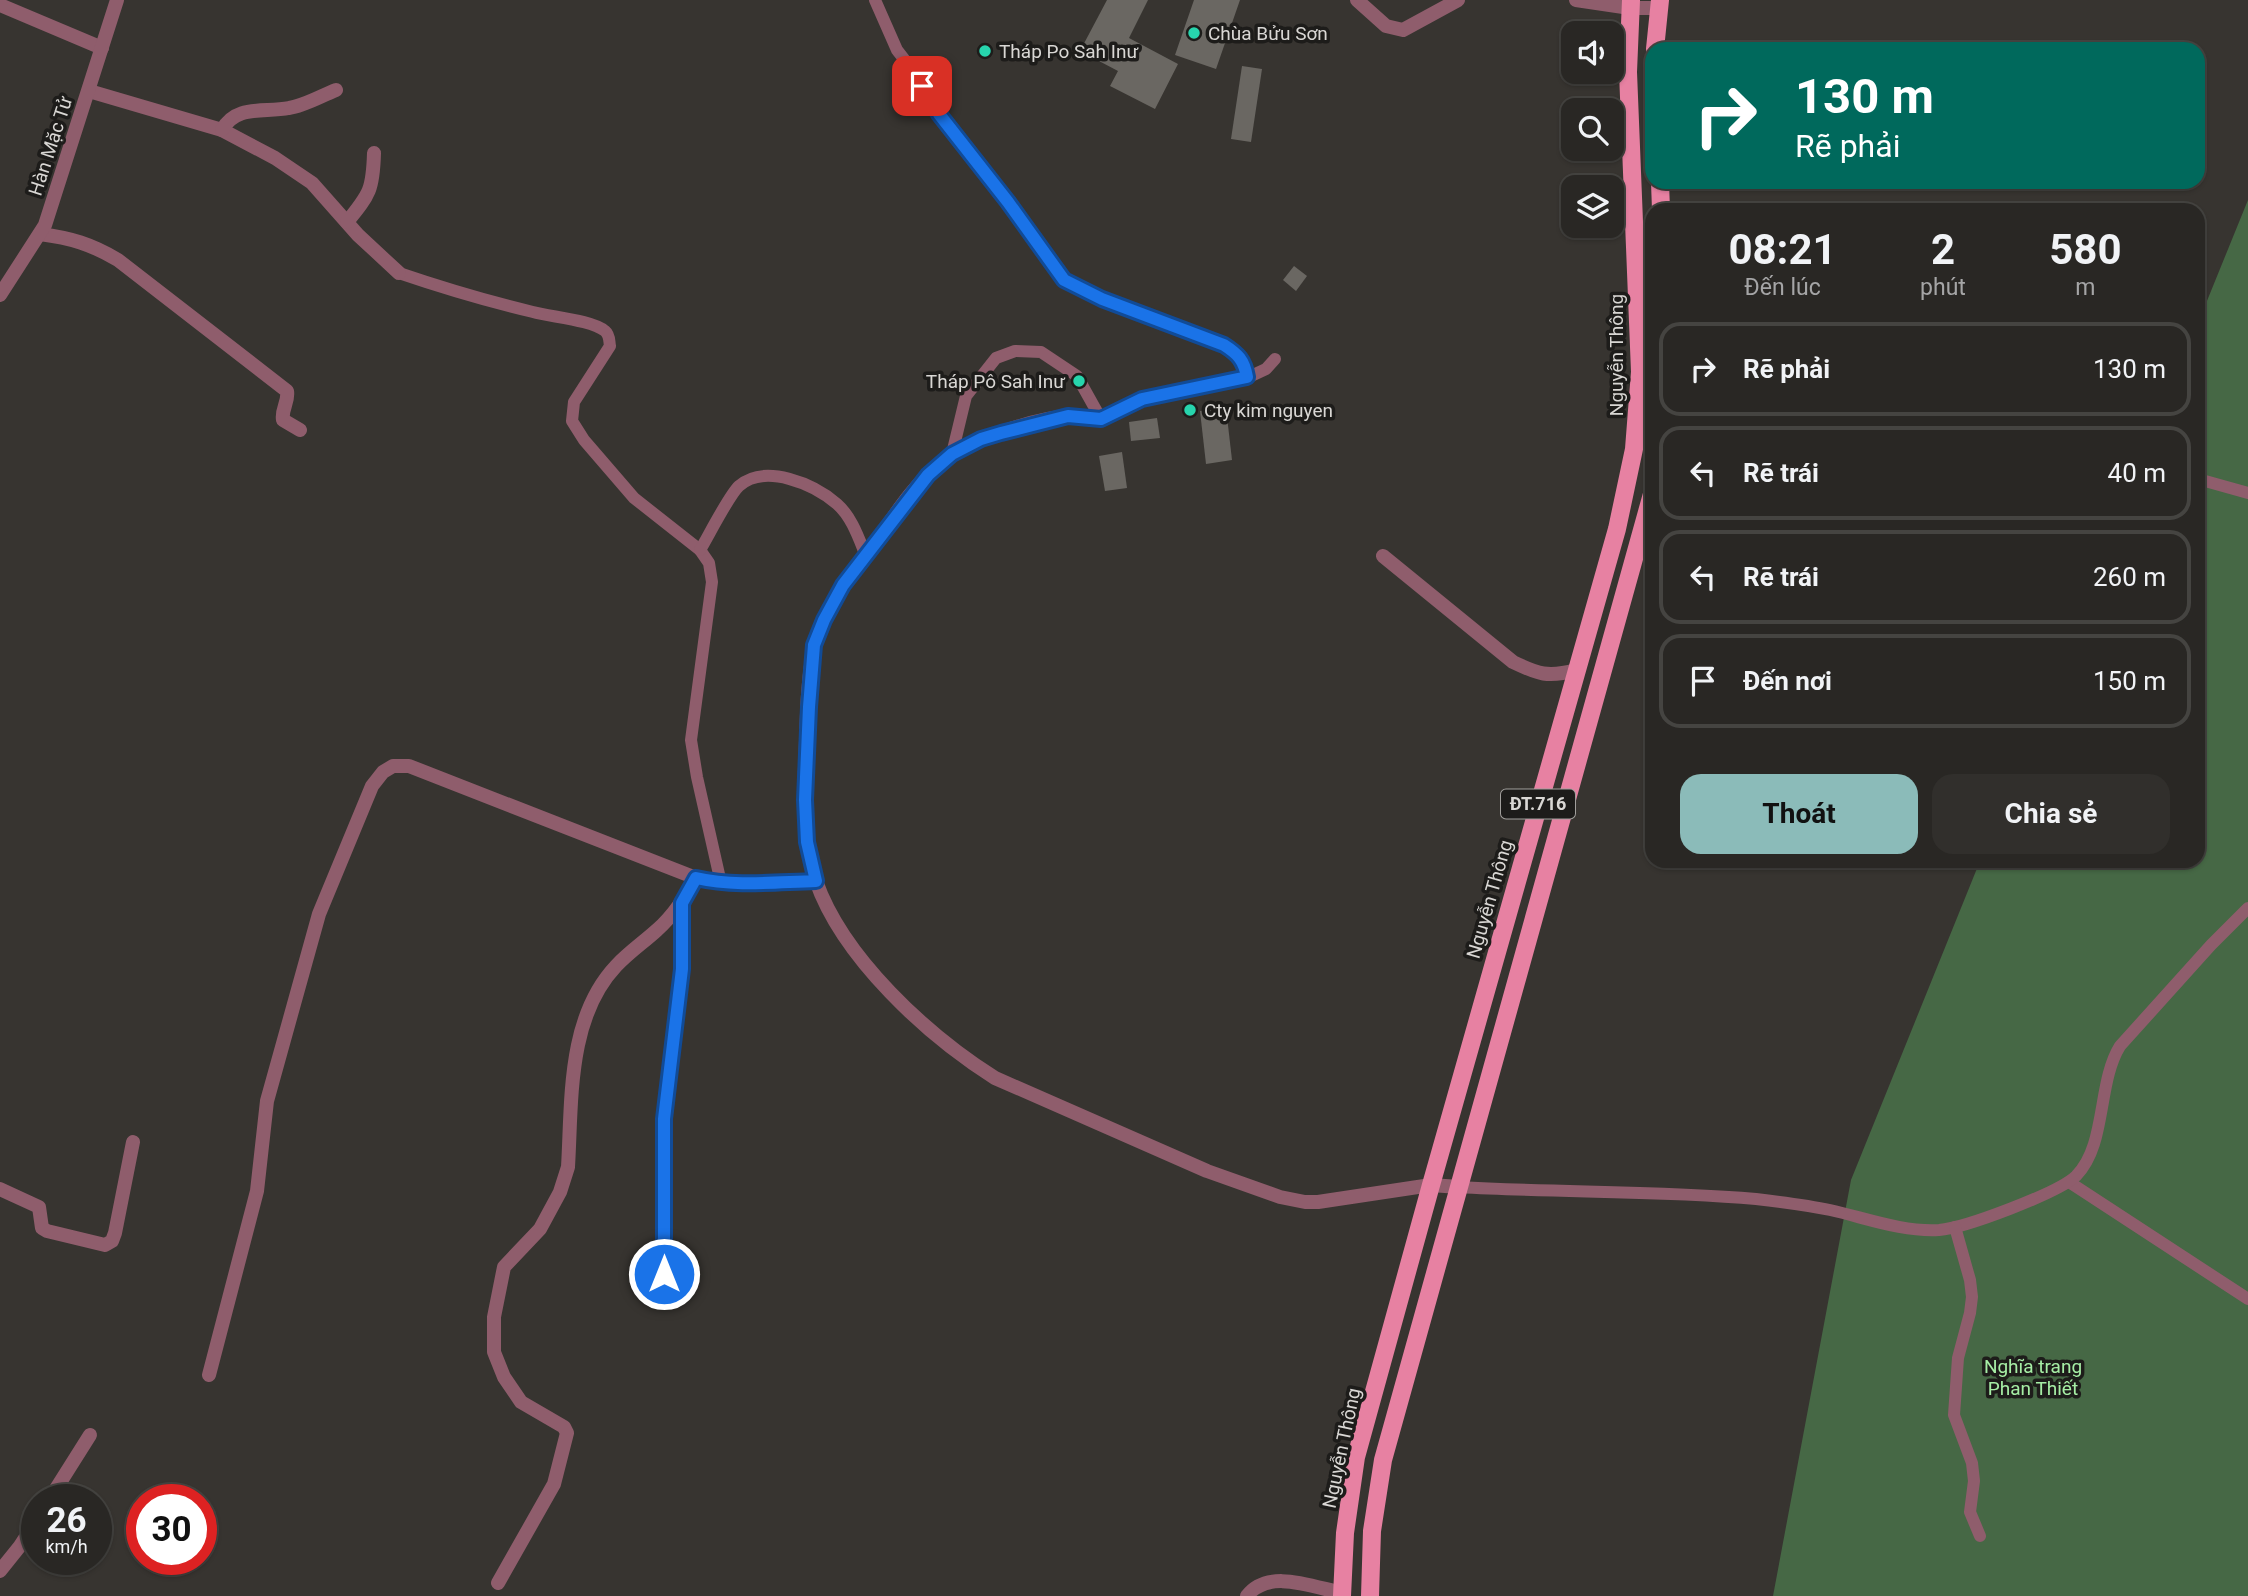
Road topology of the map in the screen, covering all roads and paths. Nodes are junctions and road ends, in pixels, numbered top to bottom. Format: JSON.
{"nodes":[{"id":1,"x":117,"y":0,"type":"edge"},
{"id":2,"x":875,"y":0,"type":"edge"},
{"id":3,"x":1357,"y":0,"type":"edge"},
{"id":4,"x":1458,"y":0,"type":"edge"},
{"id":5,"x":1576,"y":0,"type":"edge"},
{"id":6,"x":1631,"y":4,"type":"edge"},
{"id":7,"x":1659,"y":4,"type":"edge"},
{"id":8,"x":0,"y":5,"type":"edge"},
{"id":9,"x":1656,"y":42,"type":"edge"},
{"id":10,"x":102,"y":48,"type":"junction"},
{"id":11,"x":336,"y":90,"type":"dead end"},
{"id":12,"x":89,"y":91,"type":"junction"},
{"id":13,"x":222,"y":130,"type":"junction"},
{"id":14,"x":374,"y":153,"type":"dead end"},
{"id":15,"x":347,"y":222,"type":"junction"},
{"id":16,"x":40,"y":234,"type":"junction"},
{"id":17,"x":399,"y":273,"type":"joint"},
{"id":18,"x":0,"y":295,"type":"edge"},
{"id":19,"x":1275,"y":359,"type":"dead end"},
{"id":20,"x":1247,"y":377,"type":"junction"},
{"id":21,"x":1101,"y":419,"type":"junction"},
{"id":22,"x":300,"y":430,"type":"dead end"},
{"id":23,"x":952,"y":454,"type":"junction"},
{"id":24,"x":2205,"y":482,"type":"edge"},
{"id":25,"x":2248,"y":493,"type":"edge"},
{"id":26,"x":1645,"y":519,"type":"edge"},
{"id":27,"x":700,"y":550,"type":"junction"},
{"id":28,"x":866,"y":555,"type":"junction"},
{"id":29,"x":1383,"y":556,"type":"dead end"},
{"id":30,"x":1576,"y":670,"type":"junction"},
{"id":31,"x":696,"y":878,"type":"junction"},
{"id":32,"x":816,"y":881,"type":"junction"},
{"id":33,"x":721,"y":883,"type":"junction"},
{"id":34,"x":682,"y":903,"type":"junction"},
{"id":35,"x":2248,"y":908,"type":"edge"},
{"id":36,"x":133,"y":1142,"type":"dead end"},
{"id":37,"x":2069,"y":1182,"type":"junction"},
{"id":38,"x":1431,"y":1185,"type":"junction"},
{"id":39,"x":1459,"y":1186,"type":"junction"},
{"id":40,"x":0,"y":1189,"type":"edge"},
{"id":41,"x":1955,"y":1227,"type":"junction"},
{"id":42,"x":664,"y":1274,"type":"dead end"},
{"id":43,"x":2248,"y":1299,"type":"edge"},
{"id":44,"x":209,"y":1375,"type":"dead end"},
{"id":45,"x":90,"y":1435,"type":"dead end"},
{"id":46,"x":59,"y":1484,"type":"edge"},
{"id":47,"x":1980,"y":1536,"type":"dead end"},
{"id":48,"x":21,"y":1544,"type":"edge"},
{"id":49,"x":0,"y":1571,"type":"edge"},
{"id":50,"x":498,"y":1583,"type":"dead end"},
{"id":51,"x":1342,"y":1594,"type":"edge"},
{"id":52,"x":1248,"y":1596,"type":"edge"},
{"id":53,"x":1370,"y":1596,"type":"edge"}],
"edges":[{"from":1,"to":10,"type":"street","name":"Hàn Mặc Tử"},
{"from":2,"to":20,"type":"lane"},
{"from":3,"to":4,"type":"street"},
{"from":5,"to":6,"type":"street"},
{"from":6,"to":7,"type":"street"},
{"from":6,"to":30,"type":"main road","name":"Nguyễn Thông","number":"ĐT.716"},
{"from":7,"to":9,"type":"main road"},
{"from":8,"to":10,"type":"street"},
{"from":10,"to":12,"type":"street","name":"Hàn Mặc Tử"},
{"from":11,"to":13,"type":"street"},
{"from":12,"to":13,"type":"street"},
{"from":12,"to":16,"type":"street","name":"Hàn Mặc Tử"},
{"from":13,"to":15,"type":"street"},
{"from":14,"to":15,"type":"street"},
{"from":15,"to":17,"type":"street"},
{"from":16,"to":18,"type":"street","name":"Hàn Mặc Tử"},
{"from":16,"to":22,"type":"street"},
{"from":17,"to":27,"type":"lane"},
{"from":19,"to":20,"type":"lane"},
{"from":20,"to":21,"type":"lane"},
{"from":21,"to":23,"type":"street"},
{"from":21,"to":23,"type":"lane"},
{"from":23,"to":28,"type":"street"},
{"from":24,"to":25,"type":"lane"},
{"from":26,"to":39,"type":"main road","number":"ĐT.716"},
{"from":27,"to":28,"type":"lane"},
{"from":27,"to":33,"type":"lane"},
{"from":28,"to":32,"type":"street"},
{"from":29,"to":30,"type":"street"},
{"from":30,"to":38,"type":"main road","name":"Nguyễn Thông","number":"ĐT.716"},
{"from":31,"to":33,"type":"street"},
{"from":31,"to":34,"type":"street"},
{"from":31,"to":44,"type":"street"},
{"from":32,"to":33,"type":"street"},
{"from":32,"to":38,"type":"street"},
{"from":34,"to":42,"type":"street"},
{"from":34,"to":50,"type":"street"},
{"from":35,"to":37,"type":"lane"},
{"from":36,"to":40,"type":"street"},
{"from":37,"to":41,"type":"lane"},
{"from":37,"to":43,"type":"lane"},
{"from":38,"to":39,"type":"street"},
{"from":38,"to":51,"type":"main road","name":"Nguyễn Thông","number":"ĐT.716"},
{"from":39,"to":41,"type":"lane"},
{"from":39,"to":53,"type":"main road","number":"ĐT.716"},
{"from":41,"to":47,"type":"lane"},
{"from":45,"to":46,"type":"street"},
{"from":48,"to":49,"type":"street"},
{"from":51,"to":52,"type":"street"}]}
